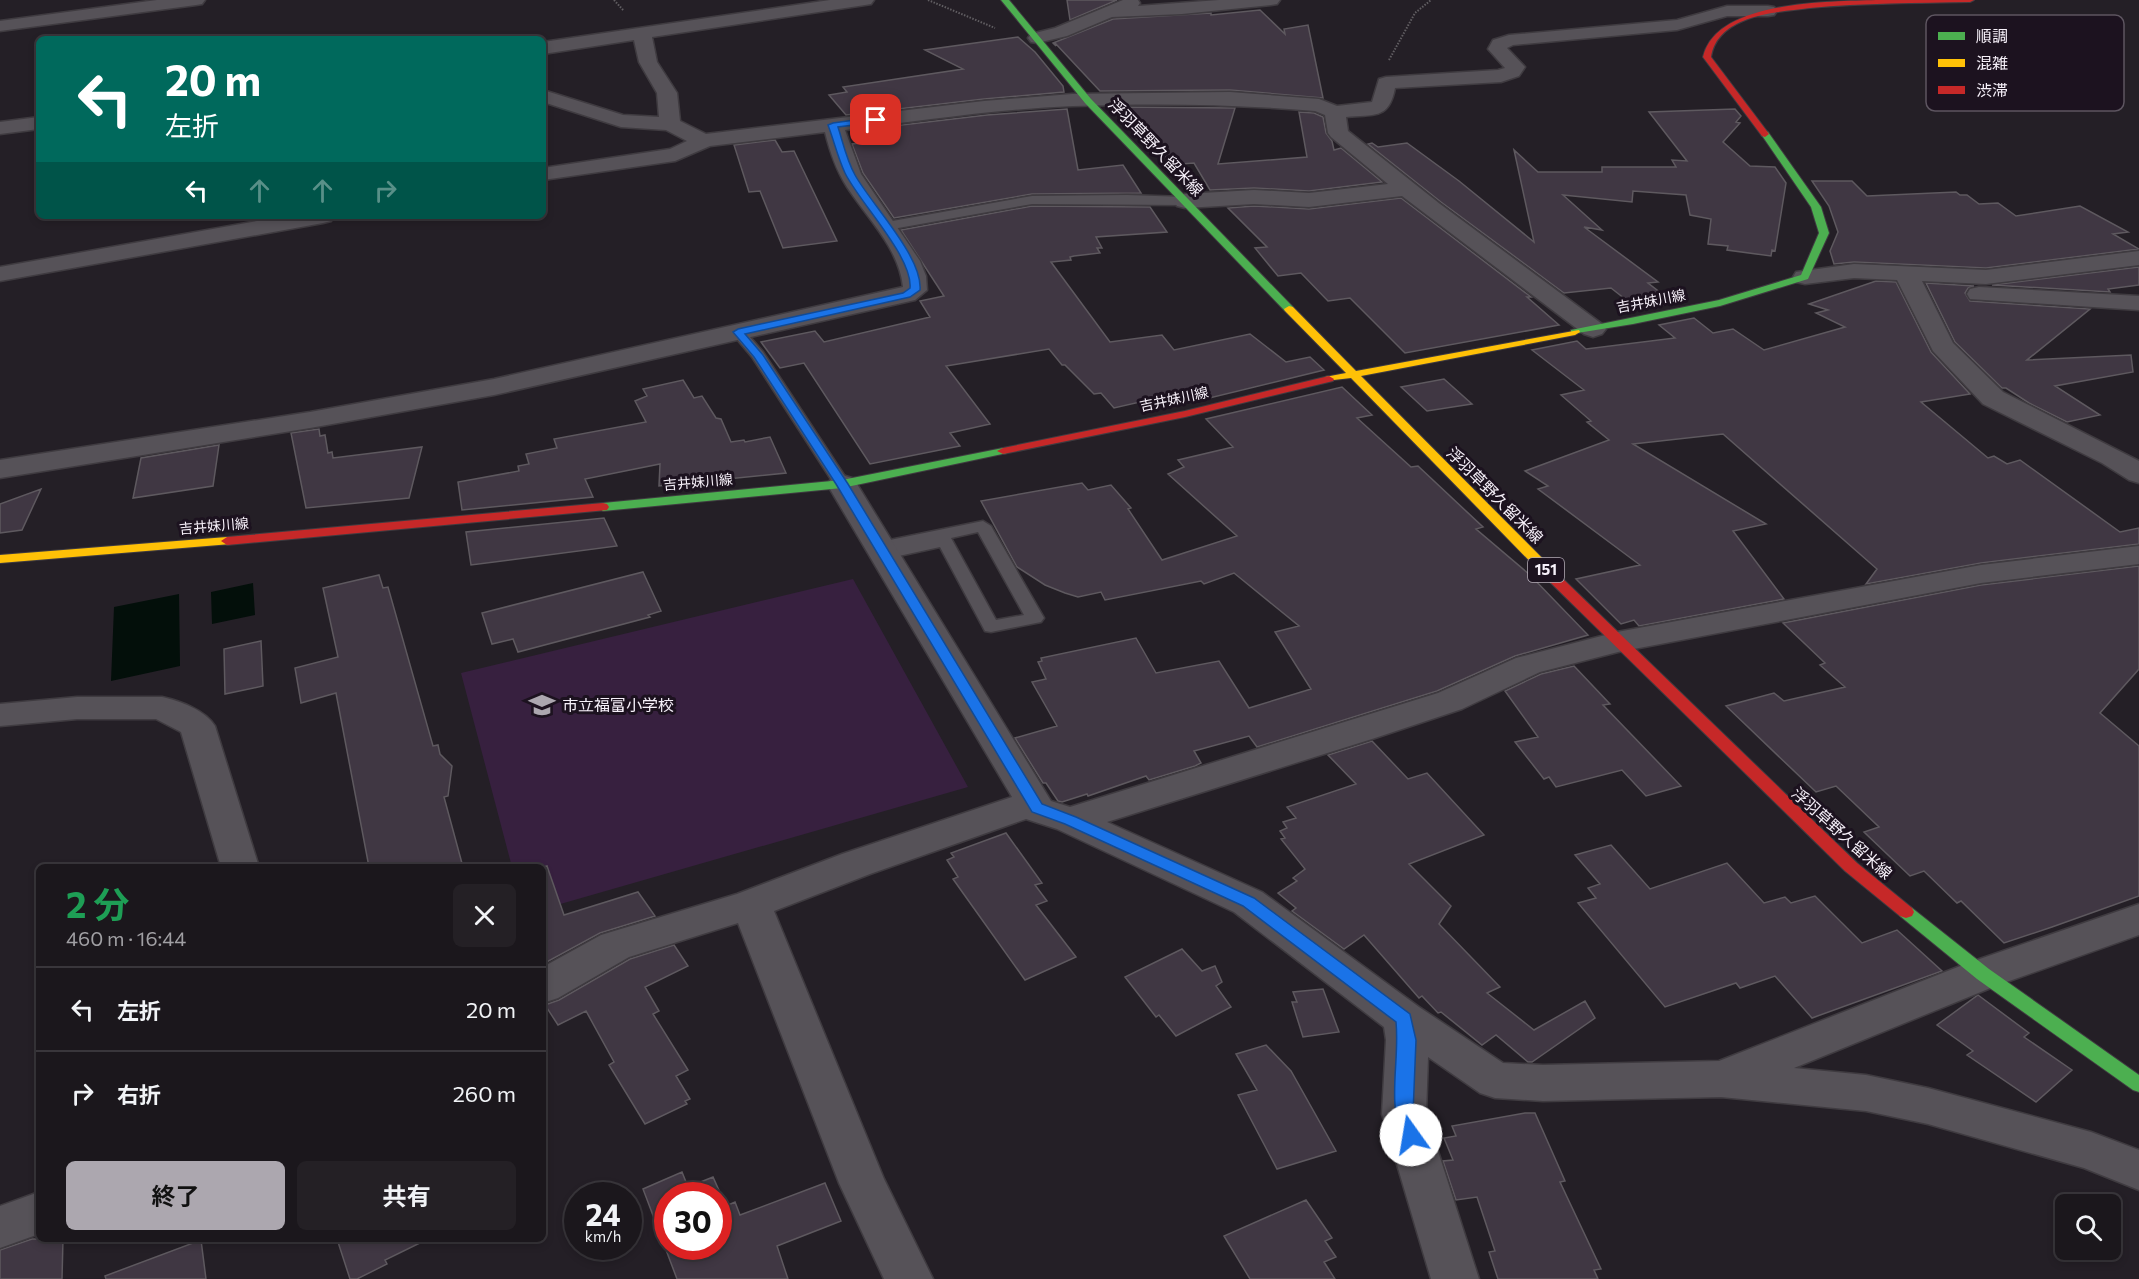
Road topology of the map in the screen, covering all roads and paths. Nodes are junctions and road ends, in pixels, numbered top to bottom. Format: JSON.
{"nodes":[{"id":1,"x":196,"y":0,"type":"edge"},
{"id":2,"x":865,"y":0,"type":"edge"},
{"id":3,"x":928,"y":0,"type":"edge"},
{"id":4,"x":1005,"y":0,"type":"edge"},
{"id":5,"x":1135,"y":0,"type":"edge"},
{"id":6,"x":1271,"y":0,"type":"edge"},
{"id":7,"x":1431,"y":0,"type":"edge"},
{"id":8,"x":1970,"y":0,"type":"edge"},
{"id":9,"x":1768,"y":11,"type":"junction"},
{"id":10,"x":1112,"y":12,"type":"junction"},
{"id":11,"x":0,"y":26,"type":"edge"},
{"id":12,"x":642,"y":32,"type":"junction"},
{"id":13,"x":1036,"y":36,"type":"junction"},
{"id":14,"x":546,"y":48,"type":"edge"},
{"id":15,"x":1386,"y":83,"type":"junction"},
{"id":16,"x":546,"y":97,"type":"edge"},
{"id":17,"x":1088,"y":101,"type":"junction"},
{"id":18,"x":1335,"y":112,"type":"junction"},
{"id":19,"x":36,"y":123,"type":"edge"},
{"id":20,"x":670,"y":123,"type":"junction"},
{"id":21,"x":833,"y":125,"type":"junction"},
{"id":22,"x":0,"y":128,"type":"edge"},
{"id":23,"x":705,"y":140,"type":"junction"},
{"id":24,"x":546,"y":174,"type":"edge"},
{"id":25,"x":1404,"y":189,"type":"junction"},
{"id":26,"x":1185,"y":201,"type":"junction"},
{"id":27,"x":305,"y":219,"type":"edge"},
{"id":28,"x":887,"y":226,"type":"junction"},
{"id":29,"x":2139,"y":258,"type":"edge"},
{"id":30,"x":0,"y":274,"type":"edge"},
{"id":31,"x":1805,"y":277,"type":"junction"},
{"id":32,"x":1910,"y":281,"type":"junction"},
{"id":33,"x":2139,"y":303,"type":"edge"},
{"id":34,"x":1593,"y":329,"type":"junction"},
{"id":35,"x":738,"y":332,"type":"junction"},
{"id":36,"x":1352,"y":374,"type":"junction"},
{"id":37,"x":0,"y":469,"type":"edge"},
{"id":38,"x":2139,"y":474,"type":"edge"},
{"id":39,"x":842,"y":484,"type":"junction"},
{"id":40,"x":882,"y":550,"type":"junction"},
{"id":41,"x":2139,"y":555,"type":"edge"},
{"id":42,"x":0,"y":559,"type":"edge"},
{"id":43,"x":1617,"y":642,"type":"junction"},
{"id":44,"x":0,"y":715,"type":"edge"},
{"id":45,"x":1054,"y":814,"type":"junction"},
{"id":46,"x":239,"y":864,"type":"edge"},
{"id":47,"x":751,"y":904,"type":"junction"},
{"id":48,"x":2139,"y":919,"type":"edge"},
{"id":49,"x":1983,"y":974,"type":"junction"},
{"id":50,"x":546,"y":985,"type":"edge"},
{"id":51,"x":1404,"y":1019,"type":"junction"},
{"id":52,"x":1721,"y":1079,"type":"junction"},
{"id":53,"x":2139,"y":1085,"type":"edge"},
{"id":54,"x":2139,"y":1170,"type":"edge"},
{"id":55,"x":36,"y":1214,"type":"edge"},
{"id":56,"x":0,"y":1227,"type":"edge"},
{"id":57,"x":909,"y":1279,"type":"edge"},
{"id":58,"x":1455,"y":1279,"type":"edge"}],
"edges":[{"from":1,"to":11,"type":"street"},
{"from":2,"to":12,"type":"street"},
{"from":3,"to":13,"type":"path"},
{"from":4,"to":13,"type":"main road","name":"浮羽草野久留米線","number":"151"},
{"from":5,"to":10,"type":"street"},
{"from":6,"to":10,"type":"street"},
{"from":7,"to":15,"type":"path"},
{"from":8,"to":9,"type":"main road"},
{"from":9,"to":15,"type":"street"},
{"from":9,"to":31,"type":"main road"},
{"from":10,"to":13,"type":"street"},
{"from":12,"to":14,"type":"street"},
{"from":12,"to":20,"type":"street"},
{"from":13,"to":17,"type":"main road","name":"浮羽草野久留米線","number":"151"},
{"from":15,"to":18,"type":"street"},
{"from":16,"to":20,"type":"street"},
{"from":17,"to":18,"type":"street"},
{"from":17,"to":21,"type":"street"},
{"from":17,"to":26,"type":"main road","name":"浮羽草野久留米線","number":"151"},
{"from":18,"to":25,"type":"street"},
{"from":19,"to":22,"type":"street"},
{"from":20,"to":23,"type":"street"},
{"from":21,"to":23,"type":"street"},
{"from":21,"to":28,"type":"street"},
{"from":23,"to":24,"type":"street"},
{"from":25,"to":26,"type":"street"},
{"from":25,"to":34,"type":"street"},
{"from":26,"to":28,"type":"lane"},
{"from":26,"to":36,"type":"main road","name":"浮羽草野久留米線","number":"151"},
{"from":27,"to":30,"type":"street"},
{"from":28,"to":35,"type":"street"},
{"from":29,"to":32,"type":"street"},
{"from":31,"to":32,"type":"street"},
{"from":31,"to":34,"type":"main road","name":"吉井妹川線"},
{"from":32,"to":33,"type":"street"},
{"from":32,"to":38,"type":"street"},
{"from":34,"to":36,"type":"main road","name":"吉井妹川線"},
{"from":35,"to":37,"type":"street"},
{"from":35,"to":39,"type":"lane"},
{"from":36,"to":39,"type":"main road","name":"吉井妹川線"},
{"from":36,"to":43,"type":"main road","name":"浮羽草野久留米線","number":"151"},
{"from":39,"to":40,"type":"street"},
{"from":39,"to":42,"type":"main road","name":"吉井妹川線"},
{"from":40,"to":40,"type":"lane"},
{"from":40,"to":45,"type":"street"},
{"from":41,"to":43,"type":"street"},
{"from":43,"to":45,"type":"street"},
{"from":43,"to":49,"type":"main road","name":"浮羽草野久留米線","number":"151"},
{"from":44,"to":46,"type":"street"},
{"from":45,"to":47,"type":"street"},
{"from":45,"to":51,"type":"street"},
{"from":47,"to":50,"type":"street"},
{"from":47,"to":57,"type":"street"},
{"from":48,"to":49,"type":"street"},
{"from":49,"to":52,"type":"street"},
{"from":49,"to":53,"type":"main road","name":"浮羽草野久留米線","number":"151"},
{"from":51,"to":52,"type":"street"},
{"from":51,"to":58,"type":"street"},
{"from":52,"to":54,"type":"street"},
{"from":55,"to":56,"type":"street"}]}
